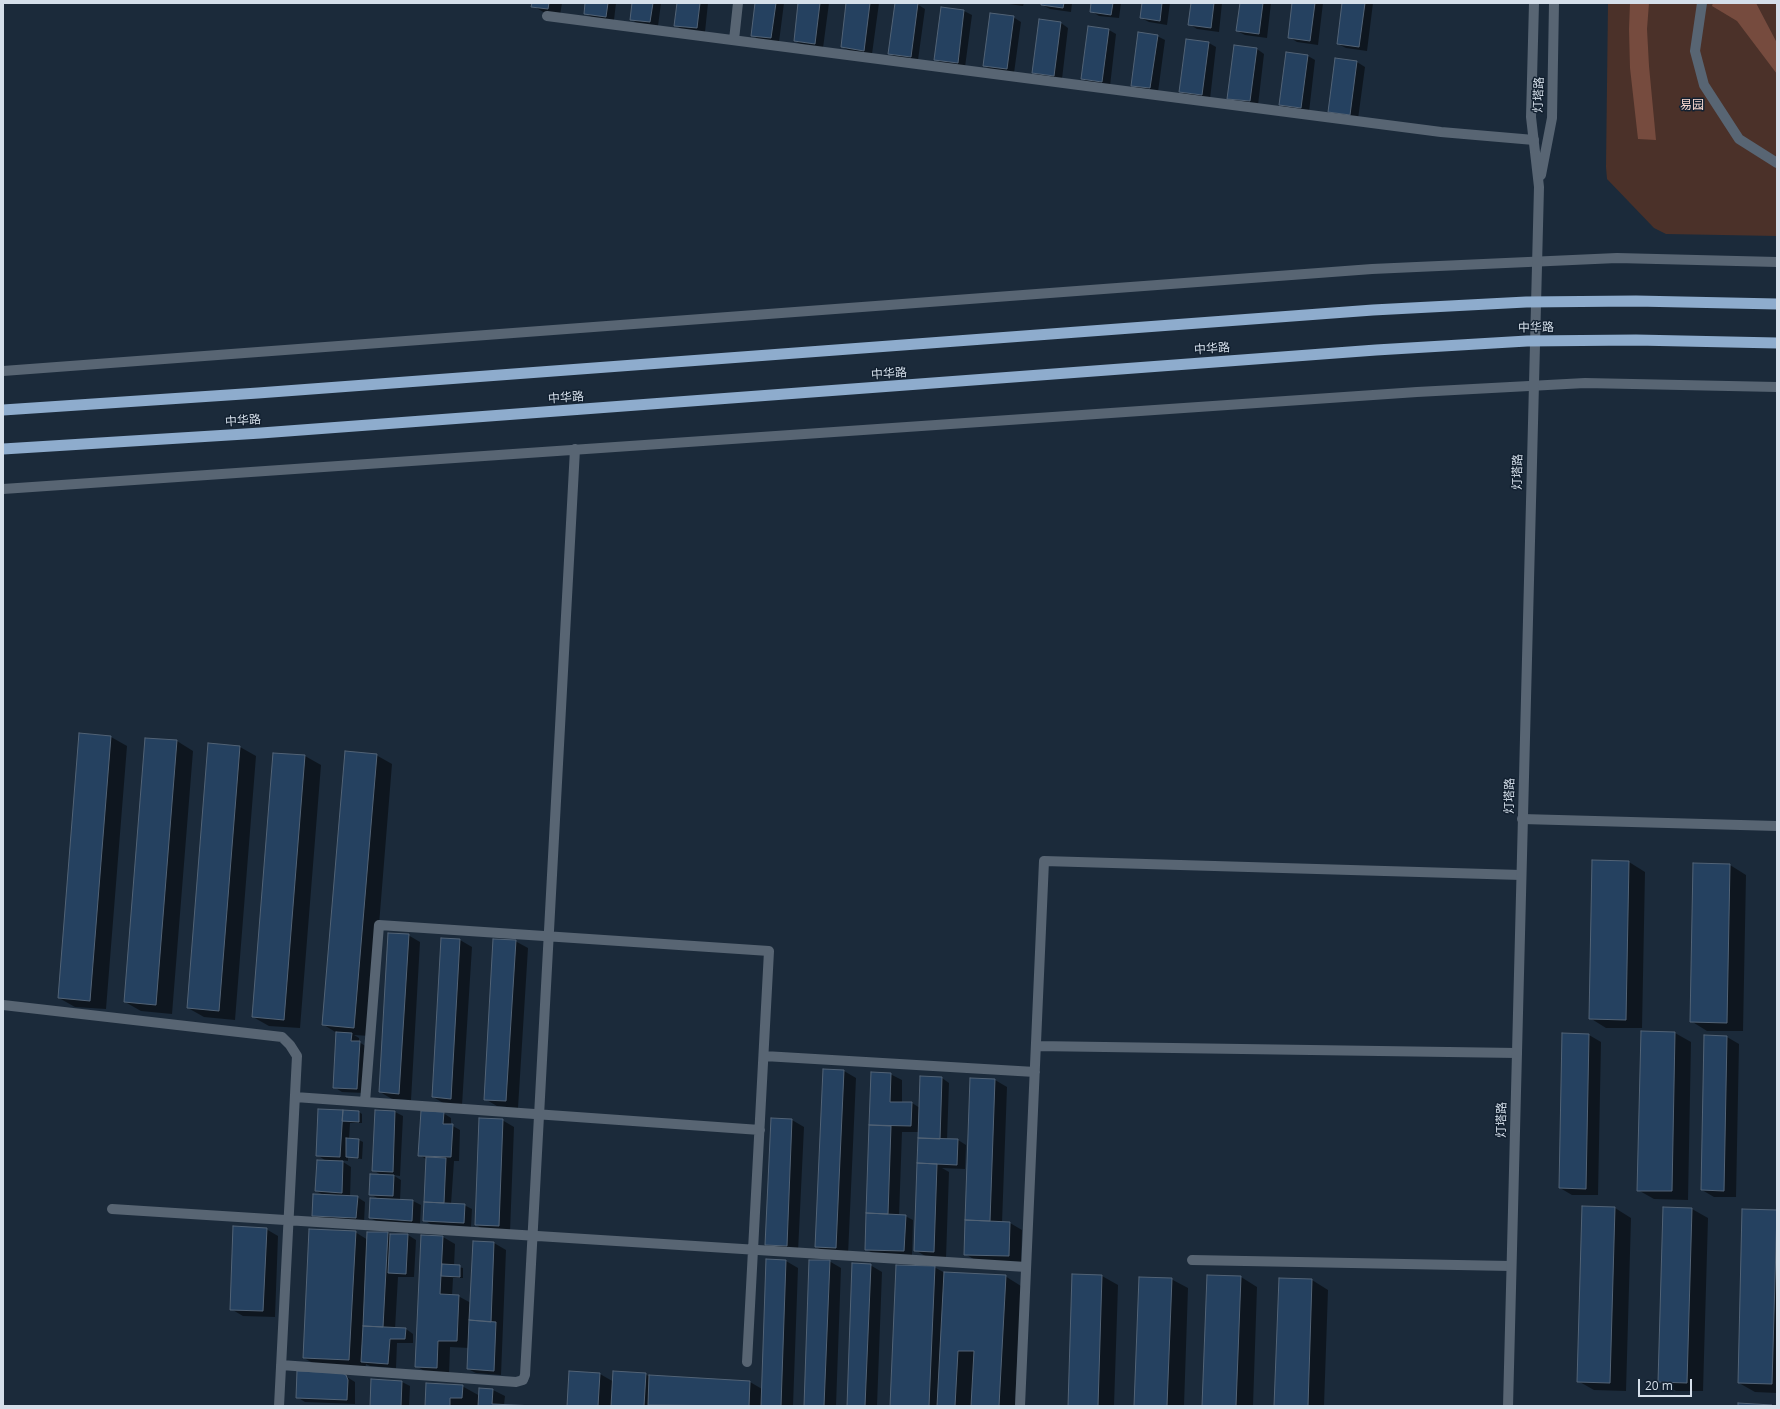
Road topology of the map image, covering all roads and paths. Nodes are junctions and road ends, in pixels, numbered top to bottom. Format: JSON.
{"nodes":[{"id":1,"x":738,"y":3,"type":"edge"},
{"id":2,"x":1534,"y":3,"type":"edge"},
{"id":3,"x":1554,"y":3,"type":"edge"},
{"id":4,"x":1702,"y":3,"type":"edge"},
{"id":5,"x":547,"y":16,"type":"dead end"},
{"id":6,"x":734,"y":40,"type":"junction"},
{"id":7,"x":1534,"y":140,"type":"junction"},
{"id":8,"x":1777,"y":163,"type":"edge"},
{"id":9,"x":1539,"y":187,"type":"junction"},
{"id":10,"x":1537,"y":262,"type":"junction"},
{"id":11,"x":1777,"y":262,"type":"edge"},
{"id":12,"x":1536,"y":302,"type":"junction"},
{"id":13,"x":1777,"y":304,"type":"edge"},
{"id":14,"x":1534,"y":341,"type":"junction"},
{"id":15,"x":1777,"y":343,"type":"edge"},
{"id":16,"x":3,"y":371,"type":"edge"},
{"id":17,"x":1533,"y":386,"type":"junction"},
{"id":18,"x":1777,"y":387,"type":"edge"},
{"id":19,"x":3,"y":410,"type":"edge"},
{"id":20,"x":3,"y":449,"type":"edge"},
{"id":21,"x":575,"y":449,"type":"junction"},
{"id":22,"x":3,"y":489,"type":"edge"},
{"id":23,"x":1522,"y":820,"type":"junction"},
{"id":24,"x":1777,"y":826,"type":"edge"},
{"id":25,"x":1521,"y":875,"type":"junction"},
{"id":26,"x":549,"y":936,"type":"junction"},
{"id":27,"x":3,"y":1005,"type":"edge"},
{"id":28,"x":1036,"y":1046,"type":"junction"},
{"id":29,"x":1517,"y":1053,"type":"junction"},
{"id":30,"x":764,"y":1056,"type":"junction"},
{"id":31,"x":1035,"y":1072,"type":"junction"},
{"id":32,"x":295,"y":1097,"type":"junction"},
{"id":33,"x":365,"y":1102,"type":"junction"},
{"id":34,"x":539,"y":1114,"type":"junction"},
{"id":35,"x":760,"y":1130,"type":"junction"},
{"id":36,"x":112,"y":1209,"type":"dead end"},
{"id":37,"x":289,"y":1221,"type":"junction"},
{"id":38,"x":532,"y":1236,"type":"junction"},
{"id":39,"x":753,"y":1250,"type":"junction"},
{"id":40,"x":1192,"y":1260,"type":"dead end"},
{"id":41,"x":1511,"y":1266,"type":"junction"},
{"id":42,"x":1026,"y":1267,"type":"junction"},
{"id":43,"x":747,"y":1362,"type":"dead end"},
{"id":44,"x":281,"y":1365,"type":"junction"},
{"id":45,"x":279,"y":1406,"type":"edge"},
{"id":46,"x":1020,"y":1406,"type":"edge"},
{"id":47,"x":1508,"y":1406,"type":"edge"}],
"edges":[{"from":1,"to":6,"type":"street"},
{"from":2,"to":7,"type":"street","name":"灯塔路"},
{"from":3,"to":9,"type":"street","name":"灯塔路"},
{"from":4,"to":8,"type":"street"},
{"from":5,"to":6,"type":"street"},
{"from":6,"to":7,"type":"street"},
{"from":7,"to":9,"type":"street","name":"灯塔路"},
{"from":9,"to":10,"type":"street","name":"灯塔路"},
{"from":10,"to":11,"type":"street"},
{"from":10,"to":12,"type":"street","name":"灯塔路"},
{"from":10,"to":16,"type":"street"},
{"from":12,"to":13,"type":"highway"},
{"from":12,"to":14,"type":"street","name":"灯塔路"},
{"from":12,"to":19,"type":"highway"},
{"from":14,"to":15,"type":"highway","name":"中华路"},
{"from":14,"to":17,"type":"street","name":"灯塔路"},
{"from":14,"to":20,"type":"highway","name":"中华路"},
{"from":17,"to":18,"type":"street"},
{"from":17,"to":21,"type":"street"},
{"from":17,"to":23,"type":"street","name":"灯塔路"},
{"from":21,"to":22,"type":"street"},
{"from":21,"to":26,"type":"street"},
{"from":23,"to":24,"type":"street"},
{"from":23,"to":25,"type":"street","name":"灯塔路"},
{"from":25,"to":28,"type":"street"},
{"from":25,"to":29,"type":"street","name":"灯塔路"},
{"from":26,"to":30,"type":"street"},
{"from":26,"to":33,"type":"street"},
{"from":26,"to":34,"type":"street"},
{"from":27,"to":32,"type":"street"},
{"from":28,"to":29,"type":"street"},
{"from":28,"to":31,"type":"street"},
{"from":29,"to":41,"type":"street","name":"灯塔路"},
{"from":30,"to":31,"type":"street"},
{"from":30,"to":35,"type":"street"},
{"from":31,"to":42,"type":"street"},
{"from":32,"to":33,"type":"street"},
{"from":32,"to":37,"type":"street"},
{"from":33,"to":34,"type":"street"},
{"from":34,"to":35,"type":"street"},
{"from":34,"to":38,"type":"street"},
{"from":35,"to":39,"type":"street"},
{"from":36,"to":37,"type":"street"},
{"from":37,"to":38,"type":"street"},
{"from":37,"to":44,"type":"street"},
{"from":38,"to":39,"type":"street"},
{"from":38,"to":44,"type":"street"},
{"from":39,"to":42,"type":"street"},
{"from":39,"to":43,"type":"street"},
{"from":40,"to":41,"type":"street"},
{"from":41,"to":47,"type":"street","name":"灯塔路"},
{"from":42,"to":46,"type":"street"},
{"from":44,"to":45,"type":"street"}]}
